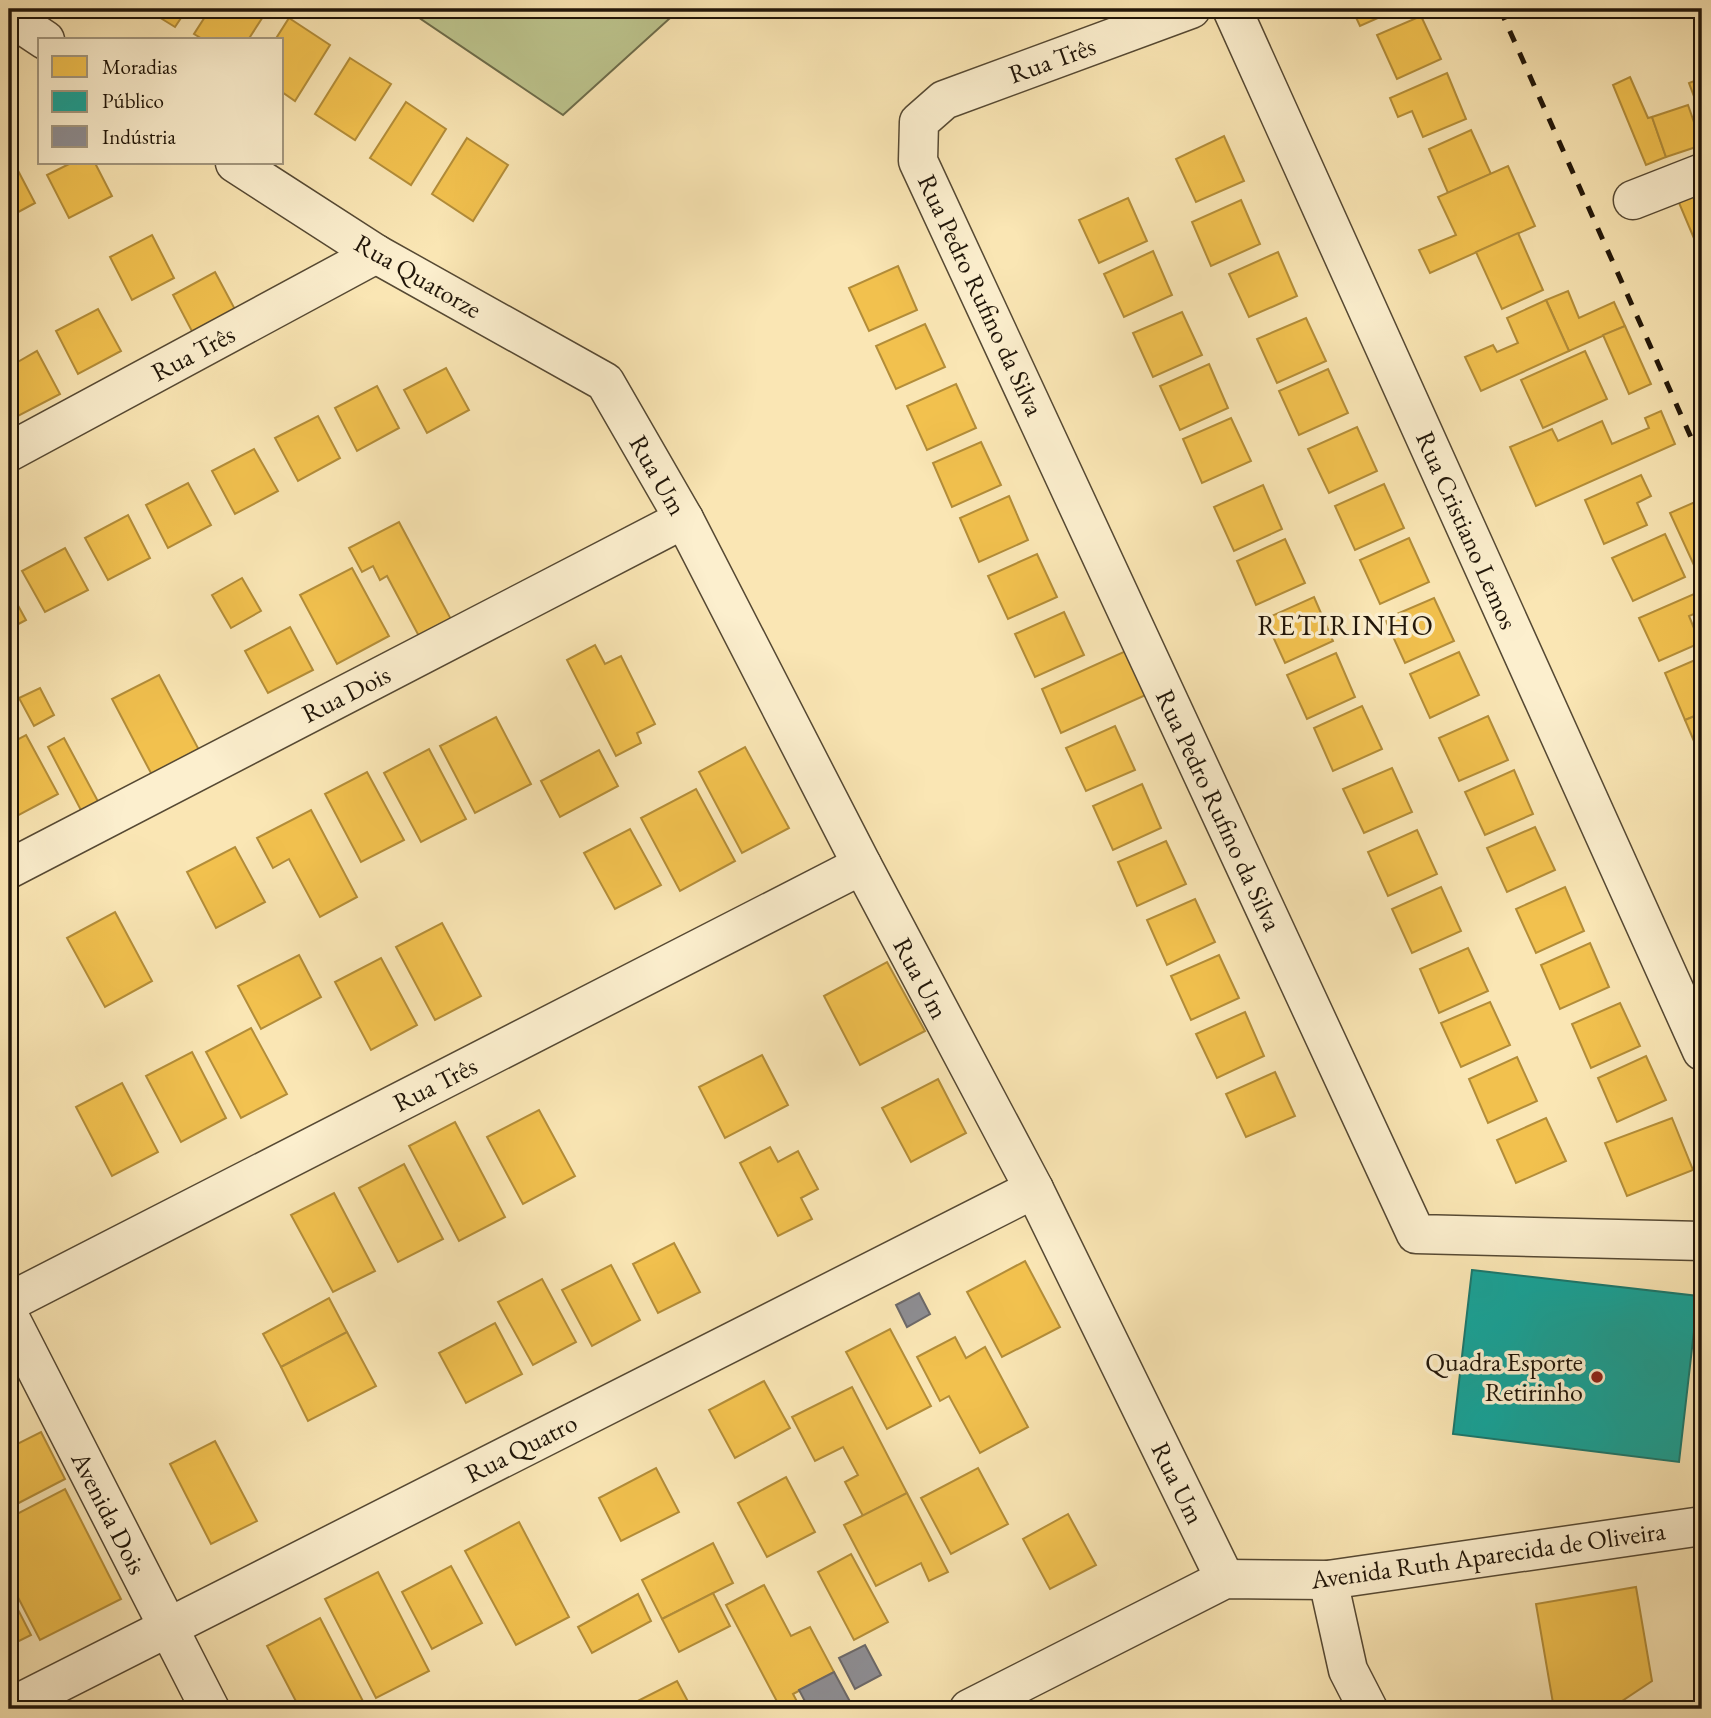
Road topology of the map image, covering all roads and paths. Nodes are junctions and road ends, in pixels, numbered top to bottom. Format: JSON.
{"nodes":[{"id":1,"x":1191,"y":9,"type":"edge"},
{"id":2,"x":1232,"y":9,"type":"edge"},
{"id":3,"x":919,"y":122,"type":"joint"},
{"id":4,"x":237,"y":164,"type":"edge"},
{"id":5,"x":1702,"y":173,"type":"edge"},
{"id":6,"x":1633,"y":200,"type":"dead end"},
{"id":7,"x":376,"y":254,"type":"junction"},
{"id":8,"x":605,"y":382,"type":"joint"},
{"id":9,"x":9,"y":452,"type":"edge"},
{"id":10,"x":684,"y":519,"type":"junction"},
{"id":11,"x":862,"y":865,"type":"junction"},
{"id":12,"x":9,"y":869,"type":"edge"},
{"id":13,"x":1702,"y":1051,"type":"edge"},
{"id":14,"x":1034,"y":1189,"type":"junction"},
{"id":15,"x":1702,"y":1241,"type":"edge"},
{"id":16,"x":9,"y":1302,"type":"edge"},
{"id":17,"x":9,"y":1317,"type":"edge"},
{"id":18,"x":1702,"y":1526,"type":"edge"},
{"id":19,"x":1225,"y":1579,"type":"junction"},
{"id":20,"x":1328,"y":1580,"type":"junction"},
{"id":21,"x":167,"y":1628,"type":"junction"},
{"id":22,"x":9,"y":1708,"type":"edge"},
{"id":23,"x":210,"y":1709,"type":"edge"},
{"id":24,"x":969,"y":1709,"type":"edge"},
{"id":25,"x":1368,"y":1709,"type":"edge"}],
"edges":[{"from":1,"to":3,"type":"street","name":"Rua Três"},
{"from":2,"to":13,"type":"street","name":"Rua Cristiano Lemos"},
{"from":3,"to":15,"type":"street","name":"Rua Pedro Rufino da Silva"},
{"from":4,"to":7,"type":"street","name":"Rua Quatorze"},
{"from":5,"to":6,"type":"street"},
{"from":7,"to":8,"type":"street","name":"Rua Quatorze"},
{"from":7,"to":9,"type":"street","name":"Rua Três"},
{"from":8,"to":10,"type":"street","name":"Rua Um"},
{"from":10,"to":11,"type":"street","name":"Rua Um"},
{"from":10,"to":12,"type":"street","name":"Rua Dois"},
{"from":11,"to":14,"type":"street","name":"Rua Um"},
{"from":11,"to":16,"type":"street","name":"Rua Três"},
{"from":14,"to":19,"type":"street","name":"Rua Um"},
{"from":14,"to":21,"type":"street","name":"Rua Quatro"},
{"from":17,"to":21,"type":"street","name":"Avenida Dois"},
{"from":18,"to":20,"type":"street","name":"Avenida Ruth Aparecida de Oliveira"},
{"from":19,"to":20,"type":"street","name":"Avenida Ruth Aparecida de Oliveira"},
{"from":19,"to":24,"type":"street","name":"Avenida Ruth Aparecida de Oliveira"},
{"from":20,"to":25,"type":"street"},
{"from":21,"to":22,"type":"street","name":"Rua Quatro"},
{"from":21,"to":23,"type":"street","name":"Avenida Dois"}]}
